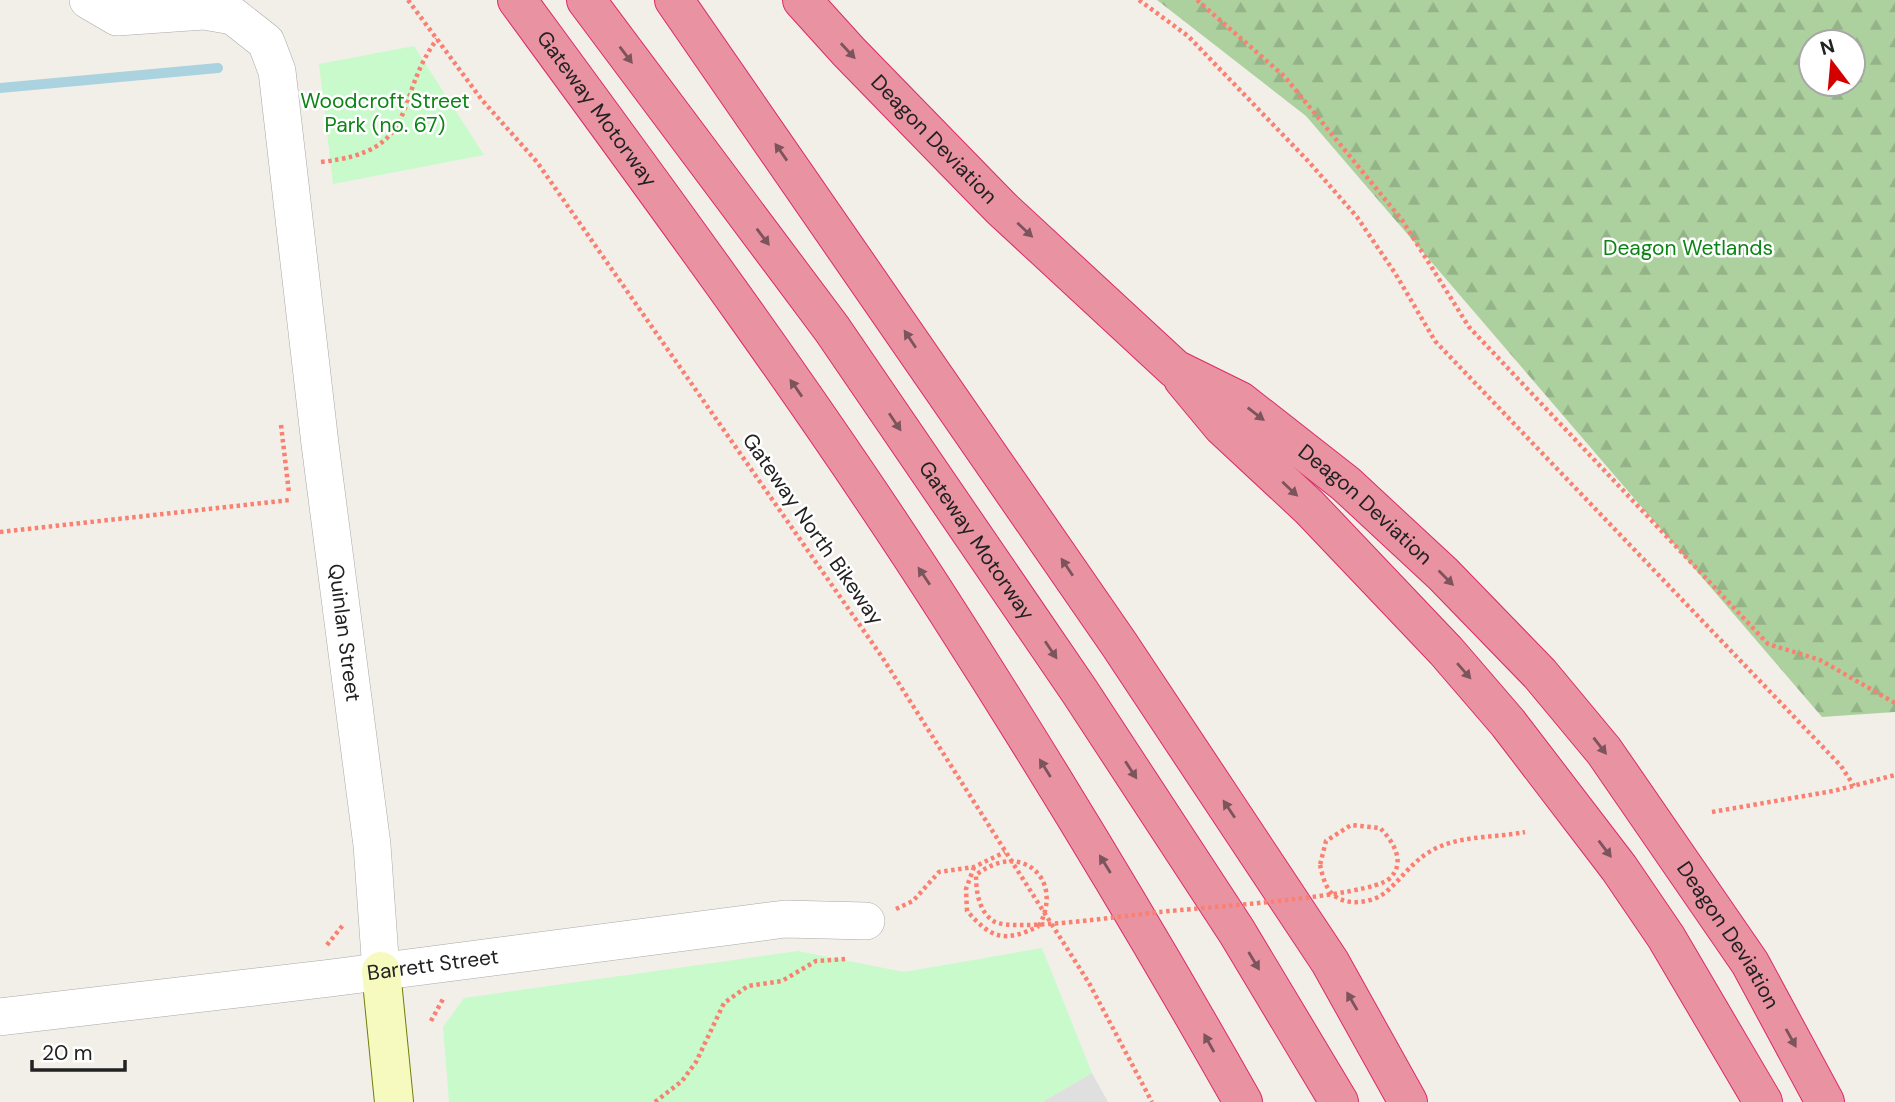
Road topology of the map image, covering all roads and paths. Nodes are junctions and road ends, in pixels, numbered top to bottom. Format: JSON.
{"nodes":[{"id":1,"x":88,"y":0,"type":"edge"},
{"id":2,"x":408,"y":0,"type":"edge"},
{"id":3,"x":517,"y":0,"type":"edge"},
{"id":4,"x":586,"y":0,"type":"edge"},
{"id":5,"x":674,"y":0,"type":"edge"},
{"id":6,"x":802,"y":0,"type":"edge"},
{"id":7,"x":1139,"y":0,"type":"edge"},
{"id":8,"x":1197,"y":0,"type":"edge"},
{"id":9,"x":437,"y":39,"type":"junction"},
{"id":10,"x":288,"y":166,"type":"junction"},
{"id":11,"x":1175,"y":369,"type":"junction"},
{"id":12,"x":290,"y":500,"type":"dead end"},
{"id":13,"x":0,"y":532,"type":"edge"},
{"id":14,"x":1895,"y":703,"type":"edge"},
{"id":15,"x":1895,"y":775,"type":"edge"},
{"id":16,"x":1854,"y":786,"type":"junction"},
{"id":17,"x":1712,"y":812,"type":"dead end"},
{"id":18,"x":1525,"y":832,"type":"dead end"},
{"id":19,"x":1006,"y":852,"type":"junction"},
{"id":20,"x":974,"y":867,"type":"junction"},
{"id":21,"x":866,"y":921,"type":"joint"},
{"id":22,"x":845,"y":959,"type":"dead end"},
{"id":23,"x":381,"y":971,"type":"junction"},
{"id":24,"x":451,"y":992,"type":"dead end"},
{"id":25,"x":0,"y":1017,"type":"edge"},
{"id":26,"x":430,"y":1021,"type":"dead end"},
{"id":27,"x":1386,"y":1060,"type":"junction"},
{"id":28,"x":394,"y":1102,"type":"edge"},
{"id":29,"x":655,"y":1102,"type":"edge"},
{"id":30,"x":1152,"y":1102,"type":"edge"},
{"id":31,"x":1243,"y":1102,"type":"edge"},
{"id":32,"x":1339,"y":1102,"type":"edge"},
{"id":33,"x":1408,"y":1102,"type":"edge"},
{"id":34,"x":1415,"y":1102,"type":"edge"},
{"id":35,"x":1763,"y":1102,"type":"edge"},
{"id":36,"x":1825,"y":1102,"type":"edge"}],
"edges":[{"from":1,"to":10,"type":"street","name":"Quinlan Street"},
{"from":2,"to":9,"type":"path","name":"Gateway North Bikeway"},
{"from":31,"to":3,"type":"highway","name":"Gateway Motorway","one_way":true},
{"from":4,"to":32,"type":"highway","name":"Gateway Motorway","one_way":true},
{"from":27,"to":5,"type":"highway","one_way":true},
{"from":6,"to":11,"type":"highway","name":"Deagon Deviation","one_way":true},
{"from":7,"to":16,"type":"path"},
{"from":8,"to":14,"type":"path"},
{"from":9,"to":10,"type":"path"},
{"from":9,"to":19,"type":"path","name":"Gateway North Bikeway"},
{"from":10,"to":23,"type":"street","name":"Quinlan Street"},
{"from":11,"to":35,"type":"highway","one_way":true},
{"from":11,"to":36,"type":"highway","name":"Deagon Deviation","one_way":true},
{"from":12,"to":13,"type":"path"},
{"from":15,"to":16,"type":"path"},
{"from":16,"to":17,"type":"path"},
{"from":18,"to":20,"type":"path","bridge":true},
{"from":19,"to":20,"type":"path"},
{"from":19,"to":30,"type":"path","name":"Gateway North Bikeway"},
{"from":20,"to":21,"type":"path"},
{"from":21,"to":23,"type":"street","name":"Barrett Street"},
{"from":22,"to":29,"type":"path"},
{"from":23,"to":25,"type":"street","name":"Barrett Street"},
{"from":23,"to":28,"type":"street","name":"Quinlan Street"},
{"from":24,"to":26,"type":"path"},
{"from":27,"to":33,"type":"highway"},
{"from":27,"to":34,"type":"highway"}]}
